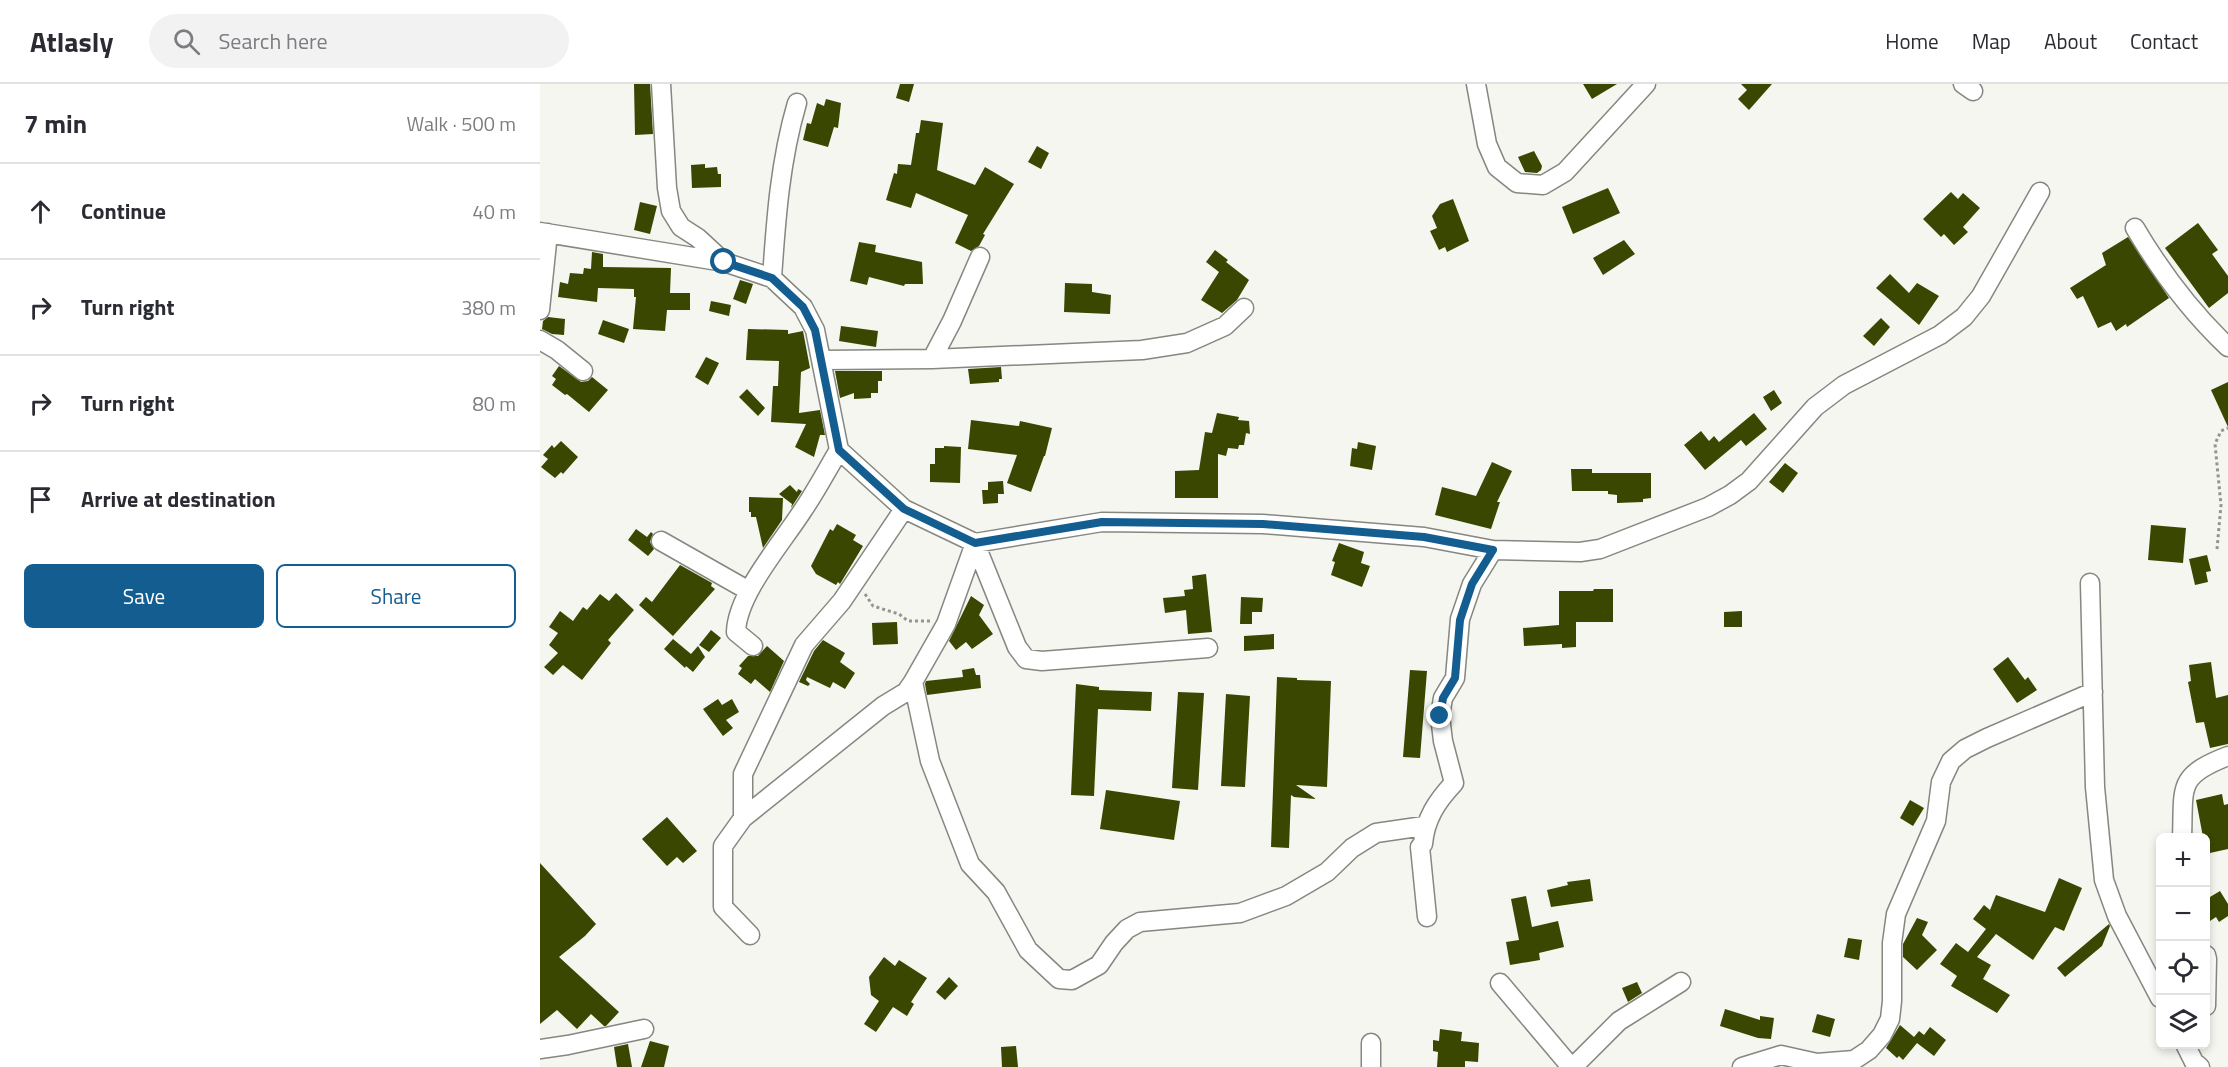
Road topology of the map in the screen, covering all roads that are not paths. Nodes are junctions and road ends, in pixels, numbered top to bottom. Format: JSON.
{"nodes":[{"id":1,"x":661,"y":84,"type":"edge"},
{"id":2,"x":1476,"y":84,"type":"edge"},
{"id":3,"x":1646,"y":84,"type":"edge"},
{"id":4,"x":797,"y":103,"type":"dead end"},
{"id":5,"x":2040,"y":192,"type":"dead end"},
{"id":6,"x":2135,"y":228,"type":"dead end"},
{"id":7,"x":544,"y":232,"type":"edge"},
{"id":8,"x":980,"y":257,"type":"dead end"},
{"id":9,"x":724,"y":262,"type":"junction"},
{"id":10,"x":772,"y":278,"type":"junction"},
{"id":11,"x":1244,"y":308,"type":"dead end"},
{"id":12,"x":540,"y":310,"type":"edge"},
{"id":13,"x":540,"y":340,"type":"edge"},
{"id":14,"x":2228,"y":347,"type":"edge"},
{"id":15,"x":932,"y":359,"type":"junction"},
{"id":16,"x":822,"y":360,"type":"junction"},
{"id":17,"x":583,"y":371,"type":"dead end"},
{"id":18,"x":839,"y":450,"type":"junction"},
{"id":19,"x":904,"y":509,"type":"junction"},
{"id":20,"x":661,"y":540,"type":"dead end"},
{"id":21,"x":975,"y":543,"type":"junction"},
{"id":22,"x":1493,"y":550,"type":"junction"},
{"id":23,"x":2090,"y":583,"type":"dead end"},
{"id":24,"x":749,"y":591,"type":"junction"},
{"id":25,"x":753,"y":646,"type":"dead end"},
{"id":26,"x":1208,"y":648,"type":"dead end"},
{"id":27,"x":913,"y":682,"type":"junction"},
{"id":28,"x":2093,"y":692,"type":"junction"},
{"id":29,"x":2228,"y":756,"type":"edge"},
{"id":30,"x":743,"y":818,"type":"junction"},
{"id":31,"x":1424,"y":826,"type":"junction"},
{"id":32,"x":2182,"y":833,"type":"edge"},
{"id":33,"x":1427,"y":917,"type":"dead end"},
{"id":34,"x":750,"y":935,"type":"dead end"},
{"id":35,"x":1681,"y":982,"type":"dead end"},
{"id":36,"x":1500,"y":983,"type":"dead end"},
{"id":37,"x":2158,"y":995,"type":"edge"},
{"id":38,"x":644,"y":1029,"type":"dead end"},
{"id":39,"x":1371,"y":1043,"type":"dead end"},
{"id":40,"x":540,"y":1049,"type":"edge"},
{"id":41,"x":1371,"y":1067,"type":"edge"},
{"id":42,"x":1572,"y":1067,"type":"edge"},
{"id":43,"x":1742,"y":1067,"type":"edge"}],
"edges":[{"from":1,"to":9,"type":"street"},
{"from":2,"to":3,"type":"street"},
{"from":4,"to":10,"type":"street"},
{"from":5,"to":22,"type":"street"},
{"from":6,"to":14,"type":"street"},
{"from":7,"to":9,"type":"street"},
{"from":7,"to":12,"type":"street"},
{"from":8,"to":15,"type":"street"},
{"from":9,"to":10,"type":"street"},
{"from":10,"to":16,"type":"street"},
{"from":11,"to":15,"type":"street"},
{"from":13,"to":17,"type":"street"},
{"from":15,"to":16,"type":"street"},
{"from":16,"to":18,"type":"street"},
{"from":18,"to":19,"type":"street"},
{"from":18,"to":24,"type":"street"},
{"from":19,"to":21,"type":"street"},
{"from":19,"to":30,"type":"street"},
{"from":20,"to":24,"type":"street"},
{"from":21,"to":22,"type":"street"},
{"from":21,"to":26,"type":"street"},
{"from":21,"to":27,"type":"street"},
{"from":22,"to":31,"type":"street"},
{"from":23,"to":28,"type":"street"},
{"from":24,"to":25,"type":"street"},
{"from":27,"to":30,"type":"street"},
{"from":27,"to":31,"type":"street"},
{"from":28,"to":37,"type":"street"},
{"from":28,"to":43,"type":"street"},
{"from":29,"to":32,"type":"street"},
{"from":30,"to":34,"type":"street"},
{"from":31,"to":33,"type":"street"},
{"from":35,"to":42,"type":"street"},
{"from":36,"to":42,"type":"street"},
{"from":38,"to":40,"type":"street"},
{"from":39,"to":41,"type":"street"}]}
